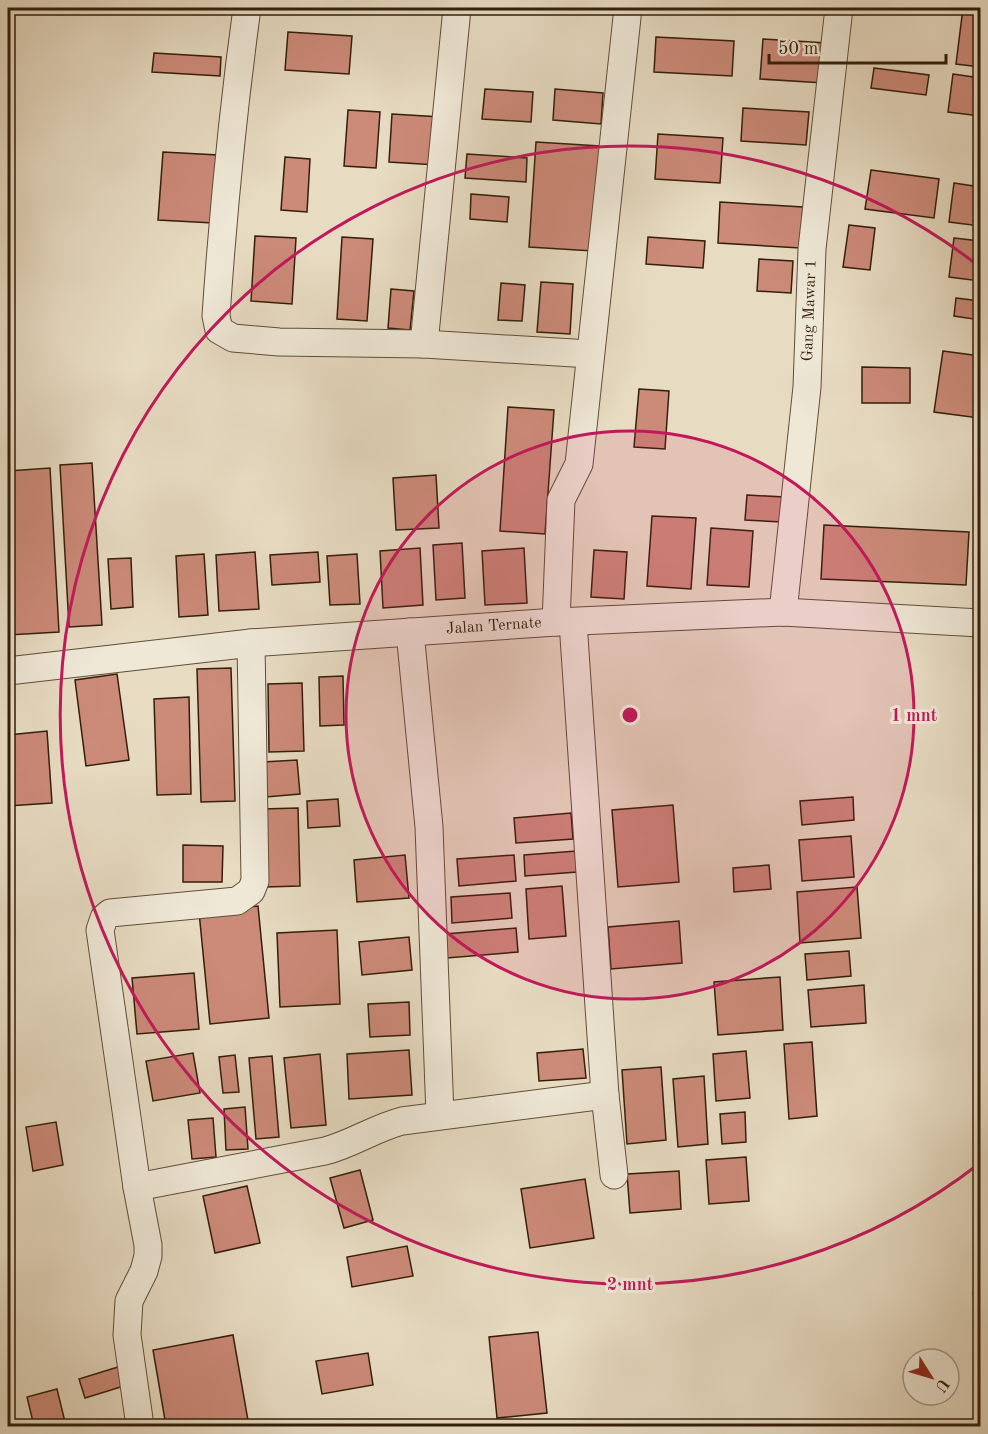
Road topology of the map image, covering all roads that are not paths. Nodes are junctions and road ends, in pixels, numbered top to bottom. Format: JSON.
{"nodes":[{"id":1,"x":247,"y":8,"type":"edge"},
{"id":2,"x":457,"y":8,"type":"edge"},
{"id":3,"x":628,"y":8,"type":"edge"},
{"id":4,"x":839,"y":8,"type":"edge"},
{"id":5,"x":423,"y":344,"type":"junction"},
{"id":6,"x":590,"y":354,"type":"junction"},
{"id":7,"x":783,"y":612,"type":"junction"},
{"id":8,"x":565,"y":622,"type":"junction"},
{"id":9,"x":981,"y":623,"type":"edge"},
{"id":10,"x":410,"y":632,"type":"junction"},
{"id":11,"x":251,"y":643,"type":"junction"},
{"id":12,"x":8,"y":671,"type":"edge"},
{"id":13,"x":605,"y":1095,"type":"junction"},
{"id":14,"x":440,"y":1115,"type":"junction"},
{"id":15,"x":614,"y":1174,"type":"dead end"},
{"id":16,"x":137,"y":1187,"type":"junction"},
{"id":17,"x":140,"y":1426,"type":"edge"}],
"edges":[{"from":1,"to":5,"type":"street"},
{"from":2,"to":5,"type":"street"},
{"from":3,"to":6,"type":"street"},
{"from":4,"to":7,"type":"street","name":"Gang Mawar 1"},
{"from":5,"to":6,"type":"street"},
{"from":6,"to":8,"type":"street"},
{"from":7,"to":8,"type":"street","name":"Jalan Ternate"},
{"from":7,"to":9,"type":"street","name":"Jalan Ternate"},
{"from":8,"to":10,"type":"street","name":"Jalan Ternate"},
{"from":8,"to":13,"type":"street"},
{"from":10,"to":11,"type":"street","name":"Jalan Ternate"},
{"from":10,"to":14,"type":"street"},
{"from":11,"to":12,"type":"street","name":"Jalan Ternate"},
{"from":11,"to":16,"type":"street"},
{"from":13,"to":14,"type":"street"},
{"from":13,"to":15,"type":"street"},
{"from":14,"to":16,"type":"street"},
{"from":16,"to":17,"type":"street"}]}
